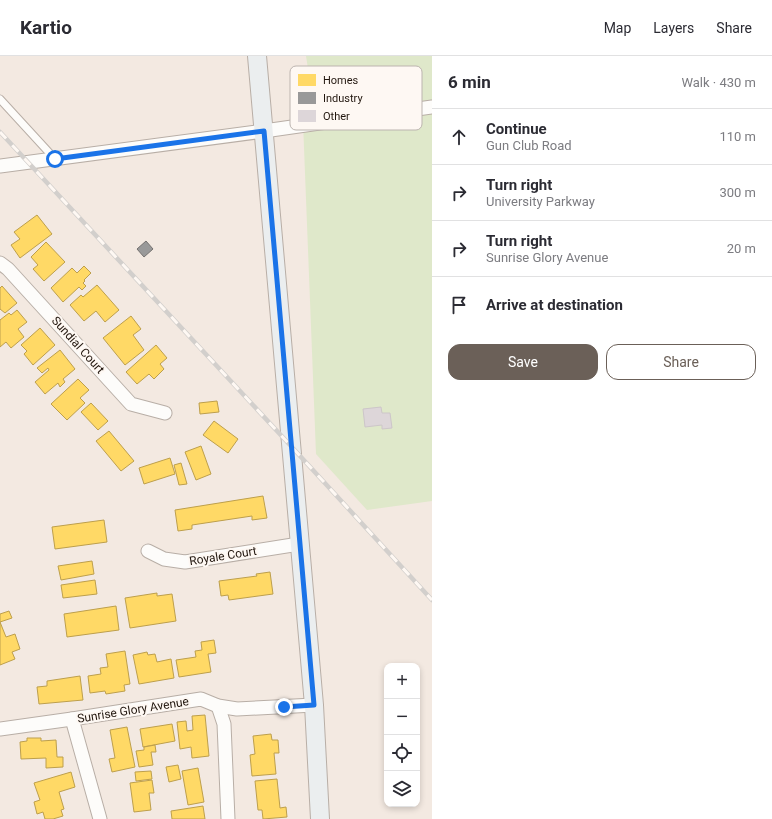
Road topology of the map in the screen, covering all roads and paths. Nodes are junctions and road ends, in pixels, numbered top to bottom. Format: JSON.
{"nodes":[{"id":1,"x":257,"y":56,"type":"edge"},
{"id":2,"x":0,"y":99,"type":"edge"},
{"id":3,"x":432,"y":107,"type":"edge"},
{"id":4,"x":422,"y":108,"type":"edge"},
{"id":5,"x":290,"y":127,"type":"edge"},
{"id":6,"x":264,"y":131,"type":"junction"},
{"id":7,"x":55,"y":159,"type":"junction"},
{"id":8,"x":0,"y":166,"type":"edge"},
{"id":9,"x":0,"y":263,"type":"edge"},
{"id":10,"x":165,"y":413,"type":"dead end"},
{"id":11,"x":299,"y":544,"type":"junction"},
{"id":12,"x":148,"y":551,"type":"dead end"},
{"id":13,"x":314,"y":705,"type":"junction"},
{"id":14,"x":218,"y":706,"type":"junction"},
{"id":15,"x":72,"y":719,"type":"junction"},
{"id":16,"x":0,"y":729,"type":"edge"},
{"id":17,"x":100,"y":819,"type":"edge"},
{"id":18,"x":228,"y":819,"type":"edge"},
{"id":19,"x":320,"y":819,"type":"edge"}],
"edges":[{"from":1,"to":6,"type":"main road"},
{"from":2,"to":7,"type":"lane"},
{"from":3,"to":4,"type":"street"},
{"from":5,"to":6,"type":"street"},
{"from":6,"to":7,"type":"street"},
{"from":6,"to":11,"type":"main road"},
{"from":7,"to":8,"type":"street"},
{"from":9,"to":10,"type":"street","name":"Sundial Court"},
{"from":11,"to":12,"type":"street","name":"Royale Court"},
{"from":11,"to":13,"type":"main road"},
{"from":13,"to":14,"type":"street","name":"Sunrise Glory Avenue"},
{"from":13,"to":19,"type":"main road"},
{"from":14,"to":15,"type":"street","name":"Sunrise Glory Avenue"},
{"from":14,"to":18,"type":"street"},
{"from":15,"to":16,"type":"street","name":"Sunrise Glory Avenue"},
{"from":15,"to":17,"type":"street"}]}
